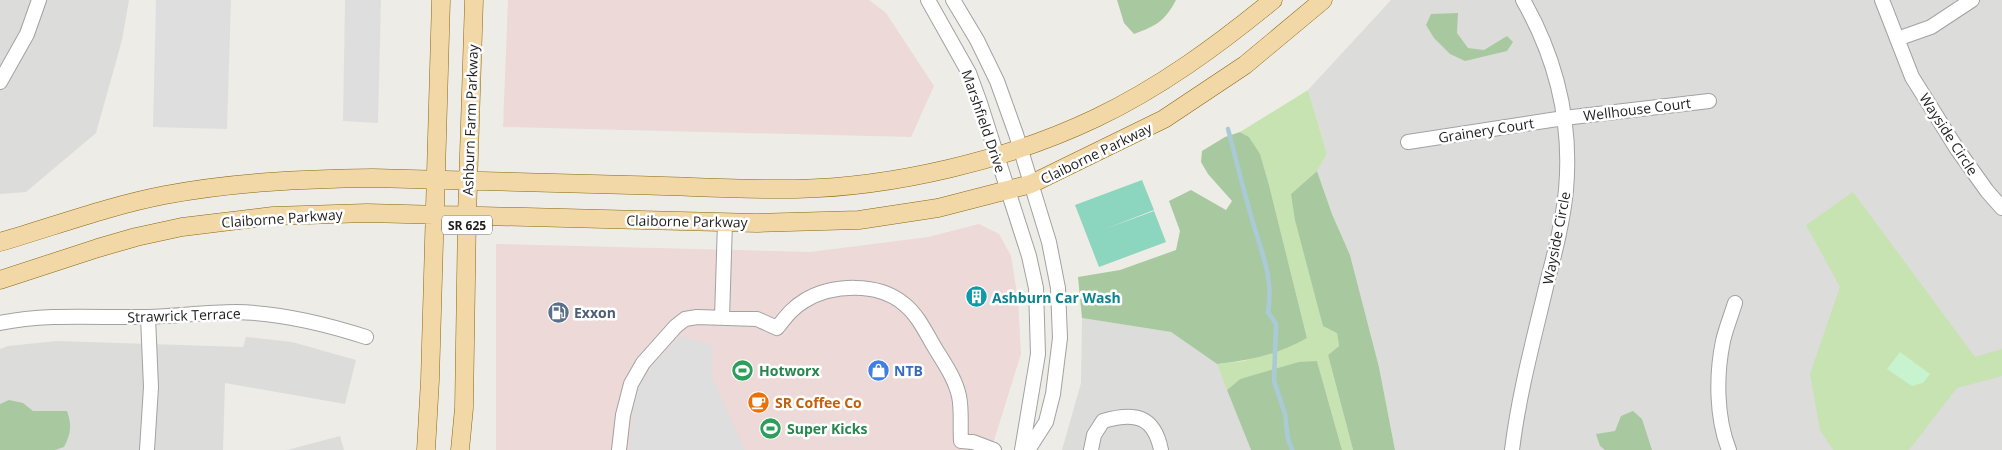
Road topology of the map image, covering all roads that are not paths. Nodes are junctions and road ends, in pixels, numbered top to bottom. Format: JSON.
{"nodes":[{"id":1,"x":39,"y":0,"type":"edge"},
{"id":2,"x":441,"y":0,"type":"edge"},
{"id":3,"x":474,"y":0,"type":"edge"},
{"id":4,"x":928,"y":0,"type":"edge"},
{"id":5,"x":953,"y":0,"type":"edge"},
{"id":6,"x":1273,"y":0,"type":"edge"},
{"id":7,"x":1323,"y":0,"type":"edge"},
{"id":8,"x":1523,"y":0,"type":"edge"},
{"id":9,"x":1882,"y":0,"type":"edge"},
{"id":10,"x":1972,"y":0,"type":"edge"},
{"id":11,"x":1897,"y":39,"type":"junction"},
{"id":12,"x":0,"y":82,"type":"edge"},
{"id":13,"x":1709,"y":101,"type":"dead end"},
{"id":14,"x":1564,"y":118,"type":"junction"},
{"id":15,"x":1408,"y":142,"type":"dead end"},
{"id":16,"x":1020,"y":148,"type":"junction"},
{"id":17,"x":997,"y":155,"type":"junction"},
{"id":18,"x":436,"y":179,"type":"junction"},
{"id":19,"x":469,"y":180,"type":"junction"},
{"id":20,"x":1031,"y":184,"type":"junction"},
{"id":21,"x":1007,"y":190,"type":"junction"},
{"id":22,"x":2002,"y":208,"type":"edge"},
{"id":23,"x":435,"y":214,"type":"junction"},
{"id":24,"x":467,"y":216,"type":"junction"},
{"id":25,"x":724,"y":222,"type":"junction"},
{"id":26,"x":0,"y":242,"type":"edge"},
{"id":27,"x":0,"y":280,"type":"edge"},
{"id":28,"x":1735,"y":304,"type":"dead end"},
{"id":29,"x":148,"y":317,"type":"junction"},
{"id":30,"x":722,"y":318,"type":"junction"},
{"id":31,"x":0,"y":323,"type":"edge"},
{"id":32,"x":366,"y":337,"type":"dead end"},
{"id":33,"x":147,"y":450,"type":"edge"},
{"id":34,"x":426,"y":450,"type":"edge"},
{"id":35,"x":460,"y":450,"type":"edge"},
{"id":36,"x":619,"y":450,"type":"edge"},
{"id":37,"x":994,"y":450,"type":"edge"},
{"id":38,"x":1022,"y":450,"type":"edge"},
{"id":39,"x":1028,"y":450,"type":"edge"},
{"id":40,"x":1091,"y":450,"type":"edge"},
{"id":41,"x":1161,"y":450,"type":"edge"},
{"id":42,"x":1512,"y":450,"type":"edge"},
{"id":43,"x":1729,"y":450,"type":"edge"}],
"edges":[{"from":1,"to":12,"type":"street"},
{"from":2,"to":18,"type":"main road","number":"SR 625"},
{"from":3,"to":19,"type":"main road","name":"Ashburn Farm Parkway","number":"SR 625"},
{"from":4,"to":17,"type":"street","name":"Marshfield Drive"},
{"from":5,"to":16,"type":"street","name":"Marshfield Drive"},
{"from":6,"to":16,"type":"main road"},
{"from":7,"to":20,"type":"main road","name":"Claiborne Parkway"},
{"from":8,"to":14,"type":"street","name":"Wayside Circle"},
{"from":9,"to":11,"type":"street","name":"Wayside Circle"},
{"from":10,"to":11,"type":"street"},
{"from":11,"to":22,"type":"street","name":"Wayside Circle"},
{"from":13,"to":14,"type":"street","name":"Wellhouse Court"},
{"from":14,"to":15,"type":"street","name":"Grainery Court"},
{"from":14,"to":42,"type":"street","name":"Wayside Circle"},
{"from":16,"to":17,"type":"main road"},
{"from":16,"to":20,"type":"street","name":"Marshfield Drive"},
{"from":17,"to":19,"type":"main road"},
{"from":17,"to":21,"type":"street","name":"Marshfield Drive"},
{"from":18,"to":19,"type":"main road"},
{"from":18,"to":23,"type":"main road","number":"SR 625"},
{"from":18,"to":26,"type":"main road"},
{"from":19,"to":24,"type":"main road","name":"Ashburn Farm Parkway","number":"SR 625"},
{"from":20,"to":21,"type":"main road","name":"Claiborne Parkway"},
{"from":20,"to":39,"type":"street","name":"Marshfield Drive"},
{"from":21,"to":25,"type":"main road","name":"Claiborne Parkway"},
{"from":21,"to":38,"type":"street","name":"Marshfield Drive"},
{"from":23,"to":24,"type":"main road","name":"Claiborne Parkway"},
{"from":23,"to":27,"type":"main road","name":"Claiborne Parkway"},
{"from":23,"to":34,"type":"main road","number":"SR 625"},
{"from":24,"to":25,"type":"main road","name":"Claiborne Parkway"},
{"from":24,"to":35,"type":"main road","name":"Ashburn Farm Parkway","number":"SR 625"},
{"from":25,"to":30,"type":"street"},
{"from":28,"to":43,"type":"street"},
{"from":29,"to":31,"type":"street","name":"Strawrick Terrace"},
{"from":29,"to":32,"type":"street","name":"Strawrick Terrace"},
{"from":29,"to":33,"type":"street"},
{"from":30,"to":36,"type":"street"},
{"from":30,"to":37,"type":"street"},
{"from":40,"to":41,"type":"street"}]}
